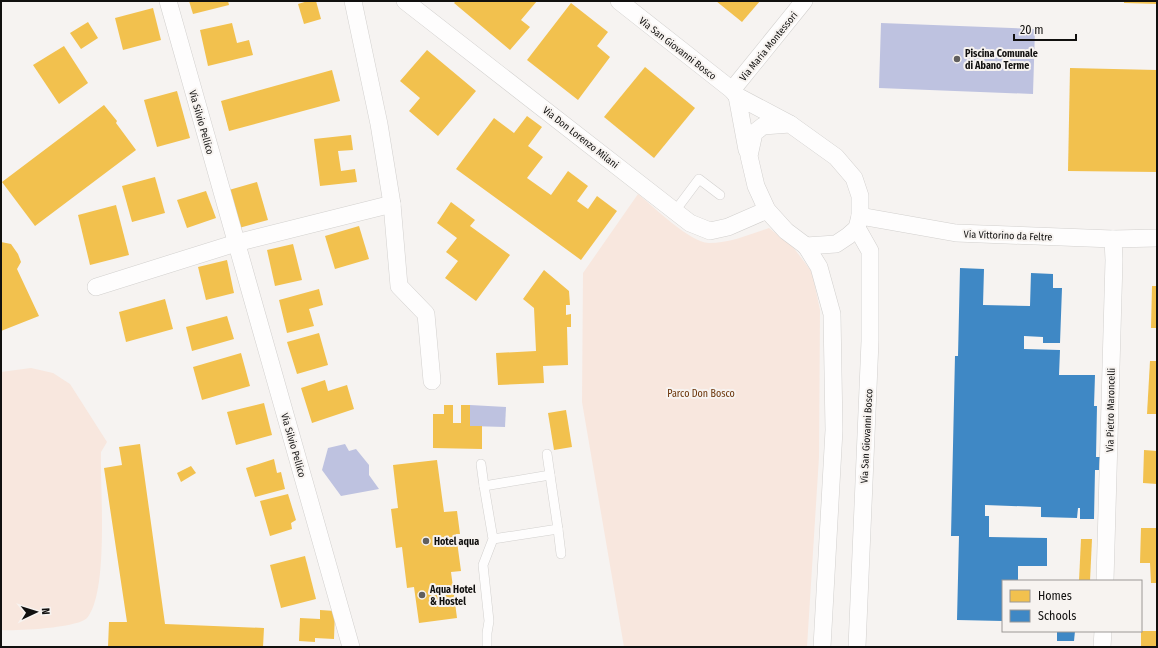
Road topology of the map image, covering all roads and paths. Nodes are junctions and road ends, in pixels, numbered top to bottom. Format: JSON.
{"nodes":[{"id":1,"x":168,"y":1,"type":"edge"},
{"id":2,"x":353,"y":1,"type":"edge"},
{"id":3,"x":405,"y":1,"type":"edge"},
{"id":4,"x":619,"y":1,"type":"edge"},
{"id":5,"x":804,"y":1,"type":"edge"},
{"id":6,"x":735,"y":93,"type":"junction"},
{"id":7,"x":790,"y":124,"type":"junction"},
{"id":8,"x":749,"y":156,"type":"junction"},
{"id":9,"x":720,"y":195,"type":"dead end"},
{"id":10,"x":392,"y":204,"type":"junction"},
{"id":11,"x":767,"y":210,"type":"junction"},
{"id":12,"x":675,"y":211,"type":"junction"},
{"id":13,"x":858,"y":222,"type":"junction"},
{"id":14,"x":1157,"y":238,"type":"edge"},
{"id":15,"x":1113,"y":239,"type":"junction"},
{"id":16,"x":236,"y":243,"type":"junction"},
{"id":17,"x":806,"y":246,"type":"junction"},
{"id":18,"x":96,"y":286,"type":"dead end"},
{"id":19,"x":432,"y":381,"type":"dead end"},
{"id":20,"x":547,"y":454,"type":"dead end"},
{"id":21,"x":481,"y":464,"type":"dead end"},
{"id":22,"x":550,"y":475,"type":"junction"},
{"id":23,"x":484,"y":486,"type":"junction"},
{"id":24,"x":558,"y":529,"type":"junction"},
{"id":25,"x":493,"y":539,"type":"junction"},
{"id":26,"x":561,"y":554,"type":"dead end"},
{"id":27,"x":1105,"y":580,"type":"edge"},
{"id":28,"x":1103,"y":632,"type":"edge"},
{"id":29,"x":352,"y":647,"type":"edge"},
{"id":30,"x":487,"y":647,"type":"edge"},
{"id":31,"x":822,"y":647,"type":"edge"},
{"id":32,"x":857,"y":647,"type":"edge"},
{"id":33,"x":1102,"y":647,"type":"edge"}],
"edges":[{"from":1,"to":16,"type":"street","name":"Via Silvio Pellico"},
{"from":2,"to":10,"type":"street"},
{"from":3,"to":12,"type":"street","name":"Via Don Lorenzo Milani"},
{"from":4,"to":6,"type":"street","name":"Via San Giovanni Bosco"},
{"from":5,"to":6,"type":"street","name":"Via Maria Montessori"},
{"from":6,"to":7,"type":"street","name":"Via San Giovanni Bosco"},
{"from":6,"to":8,"type":"street"},
{"from":7,"to":8,"type":"street"},
{"from":7,"to":13,"type":"street","name":"Via San Giovanni Bosco"},
{"from":8,"to":11,"type":"street"},
{"from":9,"to":12,"type":"lane"},
{"from":10,"to":16,"type":"street"},
{"from":10,"to":19,"type":"street"},
{"from":11,"to":12,"type":"street","name":"Via Don Lorenzo Milani"},
{"from":11,"to":17,"type":"street"},
{"from":13,"to":15,"type":"street","name":"Via Vittorino da Feltre"},
{"from":13,"to":17,"type":"street"},
{"from":13,"to":32,"type":"street","name":"Via San Giovanni Bosco"},
{"from":14,"to":15,"type":"street","name":"Via Vittorino da Feltre"},
{"from":15,"to":27,"type":"street","name":"Via Pietro Maroncelli"},
{"from":16,"to":18,"type":"street"},
{"from":16,"to":29,"type":"street","name":"Via Silvio Pellico"},
{"from":17,"to":31,"type":"street"},
{"from":20,"to":22,"type":"lane"},
{"from":21,"to":23,"type":"lane"},
{"from":22,"to":23,"type":"lane"},
{"from":22,"to":24,"type":"lane"},
{"from":23,"to":25,"type":"lane"},
{"from":24,"to":25,"type":"lane"},
{"from":24,"to":26,"type":"lane"},
{"from":25,"to":30,"type":"lane"},
{"from":28,"to":33,"type":"street"}]}
